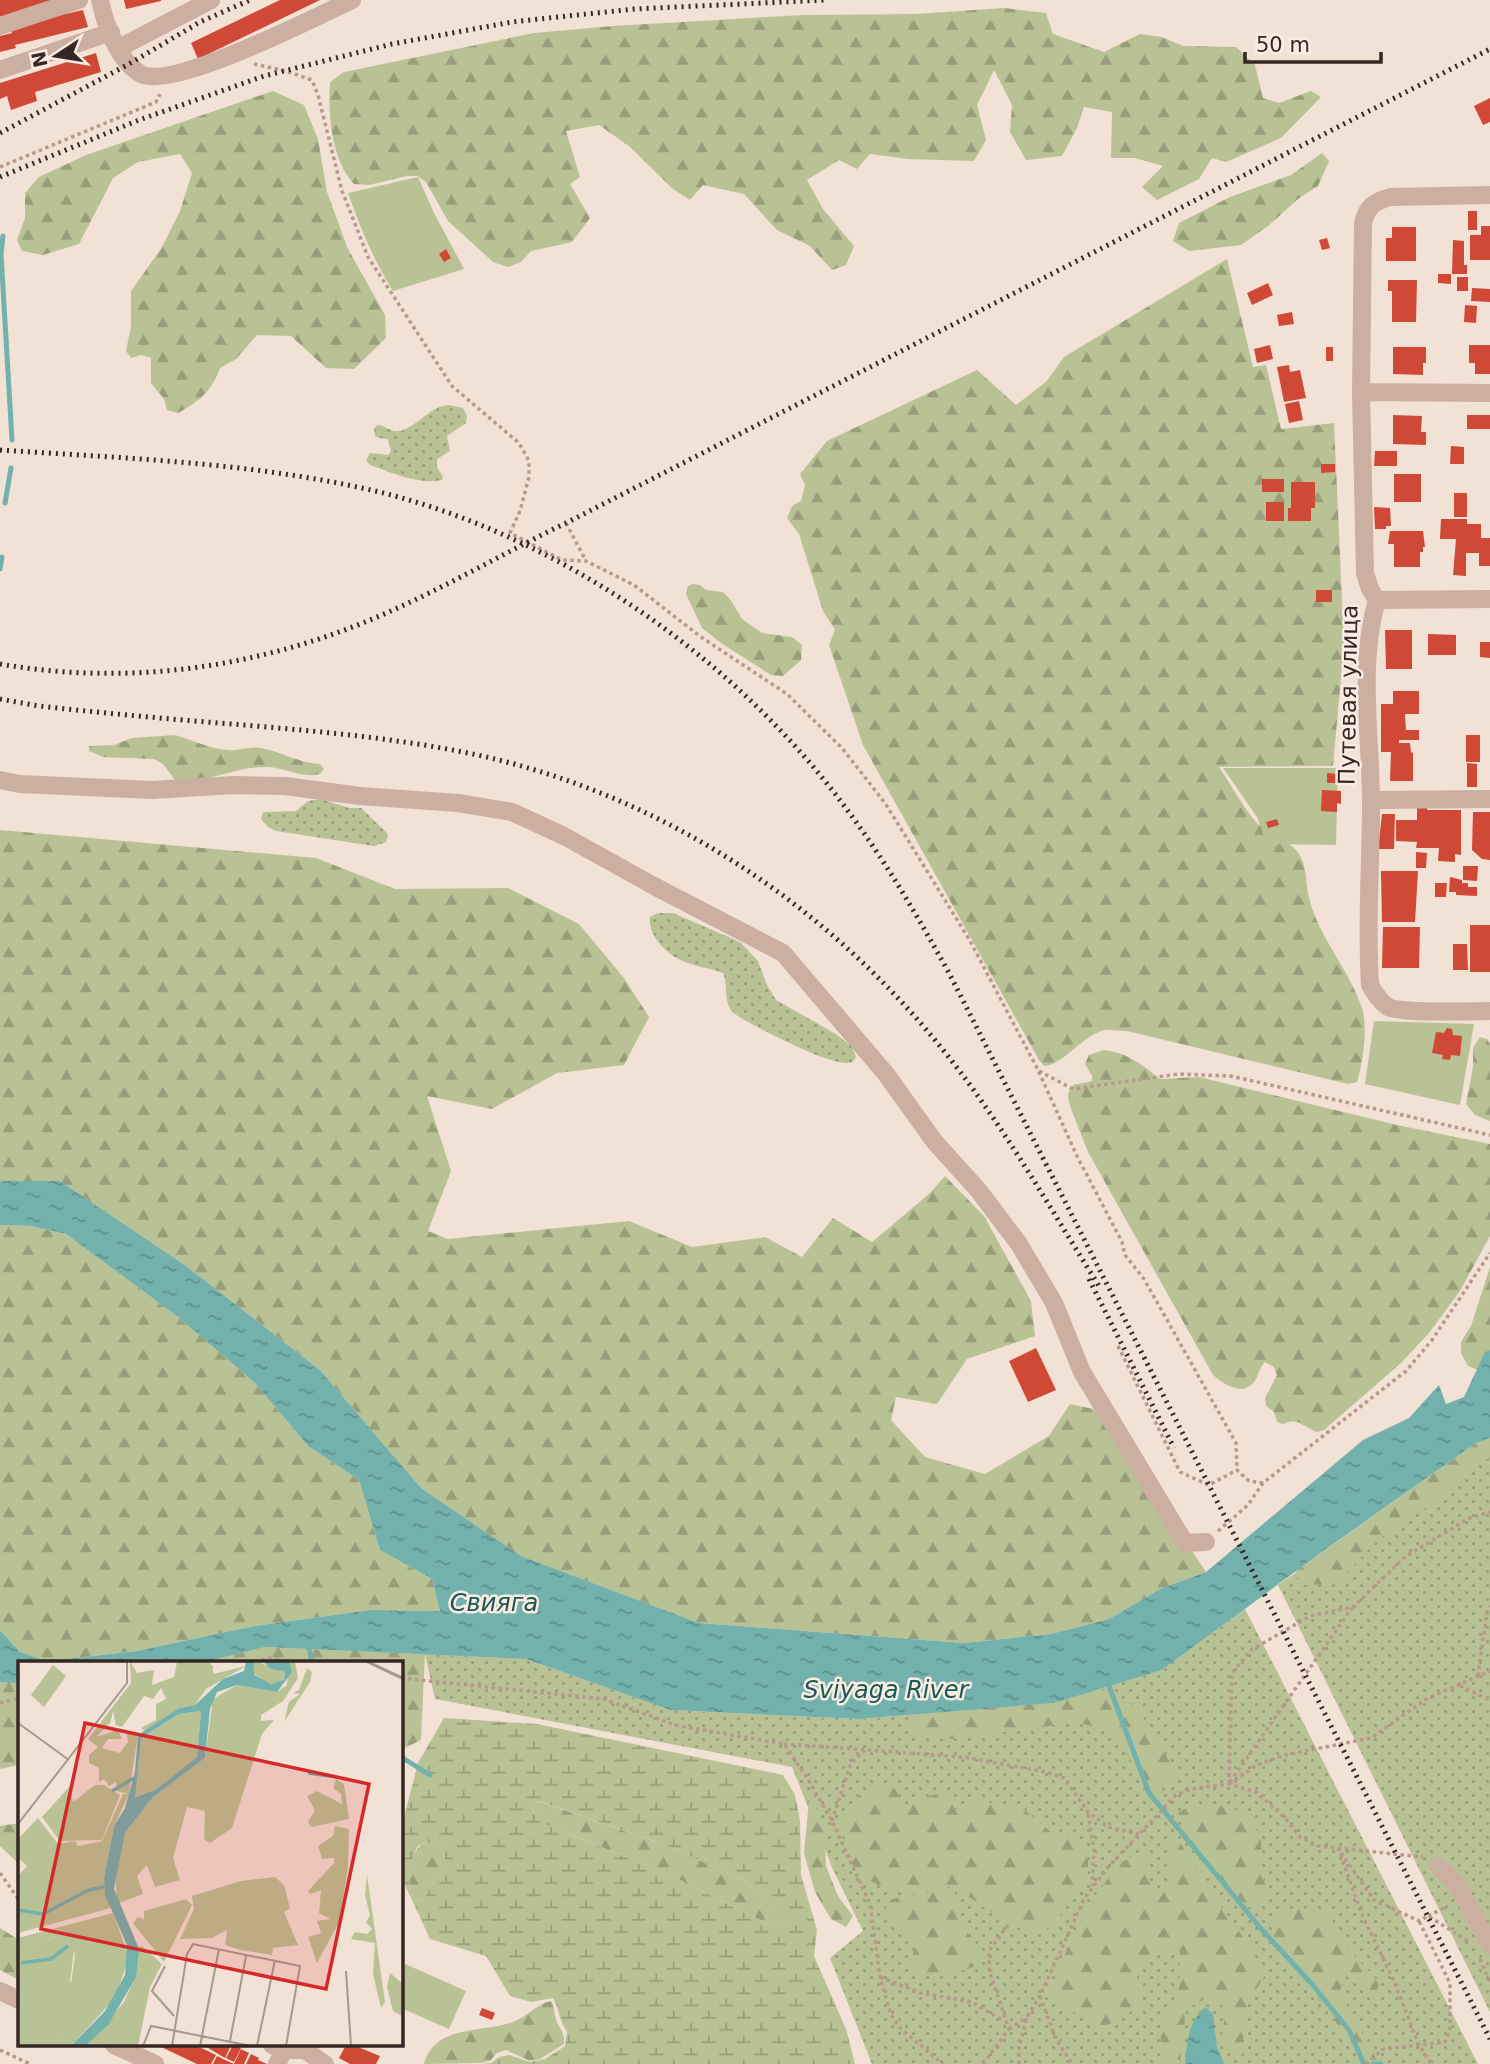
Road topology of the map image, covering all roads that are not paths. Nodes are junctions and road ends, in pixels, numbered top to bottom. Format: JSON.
{"nodes":[{"id":1,"x":79,"y":0,"type":"edge"},
{"id":2,"x":100,"y":0,"type":"edge"},
{"id":3,"x":211,"y":0,"type":"edge"},
{"id":4,"x":352,"y":0,"type":"edge"},
{"id":5,"x":0,"y":26,"type":"edge"},
{"id":6,"x":115,"y":40,"type":"junction"},
{"id":7,"x":0,"y":70,"type":"edge"},
{"id":8,"x":1490,"y":195,"type":"edge"},
{"id":9,"x":1361,"y":393,"type":"junction"},
{"id":10,"x":1490,"y":393,"type":"edge"},
{"id":11,"x":1490,"y":599,"type":"edge"},
{"id":12,"x":1377,"y":600,"type":"junction"},
{"id":13,"x":0,"y":780,"type":"edge"},
{"id":14,"x":1490,"y":799,"type":"edge"},
{"id":15,"x":1371,"y":800,"type":"junction"},
{"id":16,"x":1490,"y":1011,"type":"edge"},
{"id":17,"x":1206,"y":1542,"type":"road end"},
{"id":18,"x":1438,"y":1866,"type":"road end"},
{"id":19,"x":1488,"y":1941,"type":"edge"},
{"id":20,"x":0,"y":1991,"type":"edge"},
{"id":21,"x":18,"y":2000,"type":"edge"},
{"id":22,"x":116,"y":2046,"type":"edge"},
{"id":23,"x":278,"y":2053,"type":"edge"},
{"id":24,"x":156,"y":2064,"type":"edge"},
{"id":25,"x":325,"y":2064,"type":"edge"}],
"edges":[{"from":1,"to":5,"type":"street"},
{"from":2,"to":6,"type":"street"},
{"from":3,"to":6,"type":"street"},
{"from":4,"to":6,"type":"street"},
{"from":6,"to":7,"type":"street"},
{"from":8,"to":9,"type":"street","name":"Путевая улица"},
{"from":9,"to":10,"type":"street"},
{"from":9,"to":12,"type":"street","name":"Путевая улица"},
{"from":11,"to":12,"type":"street"},
{"from":12,"to":15,"type":"street","name":"Путевая улица"},
{"from":13,"to":17,"type":"street"},
{"from":14,"to":15,"type":"street"},
{"from":15,"to":16,"type":"street","name":"Путевая улица"},
{"from":18,"to":19,"type":"street"},
{"from":20,"to":21,"type":"street"},
{"from":22,"to":24,"type":"street"},
{"from":23,"to":25,"type":"street"}]}
